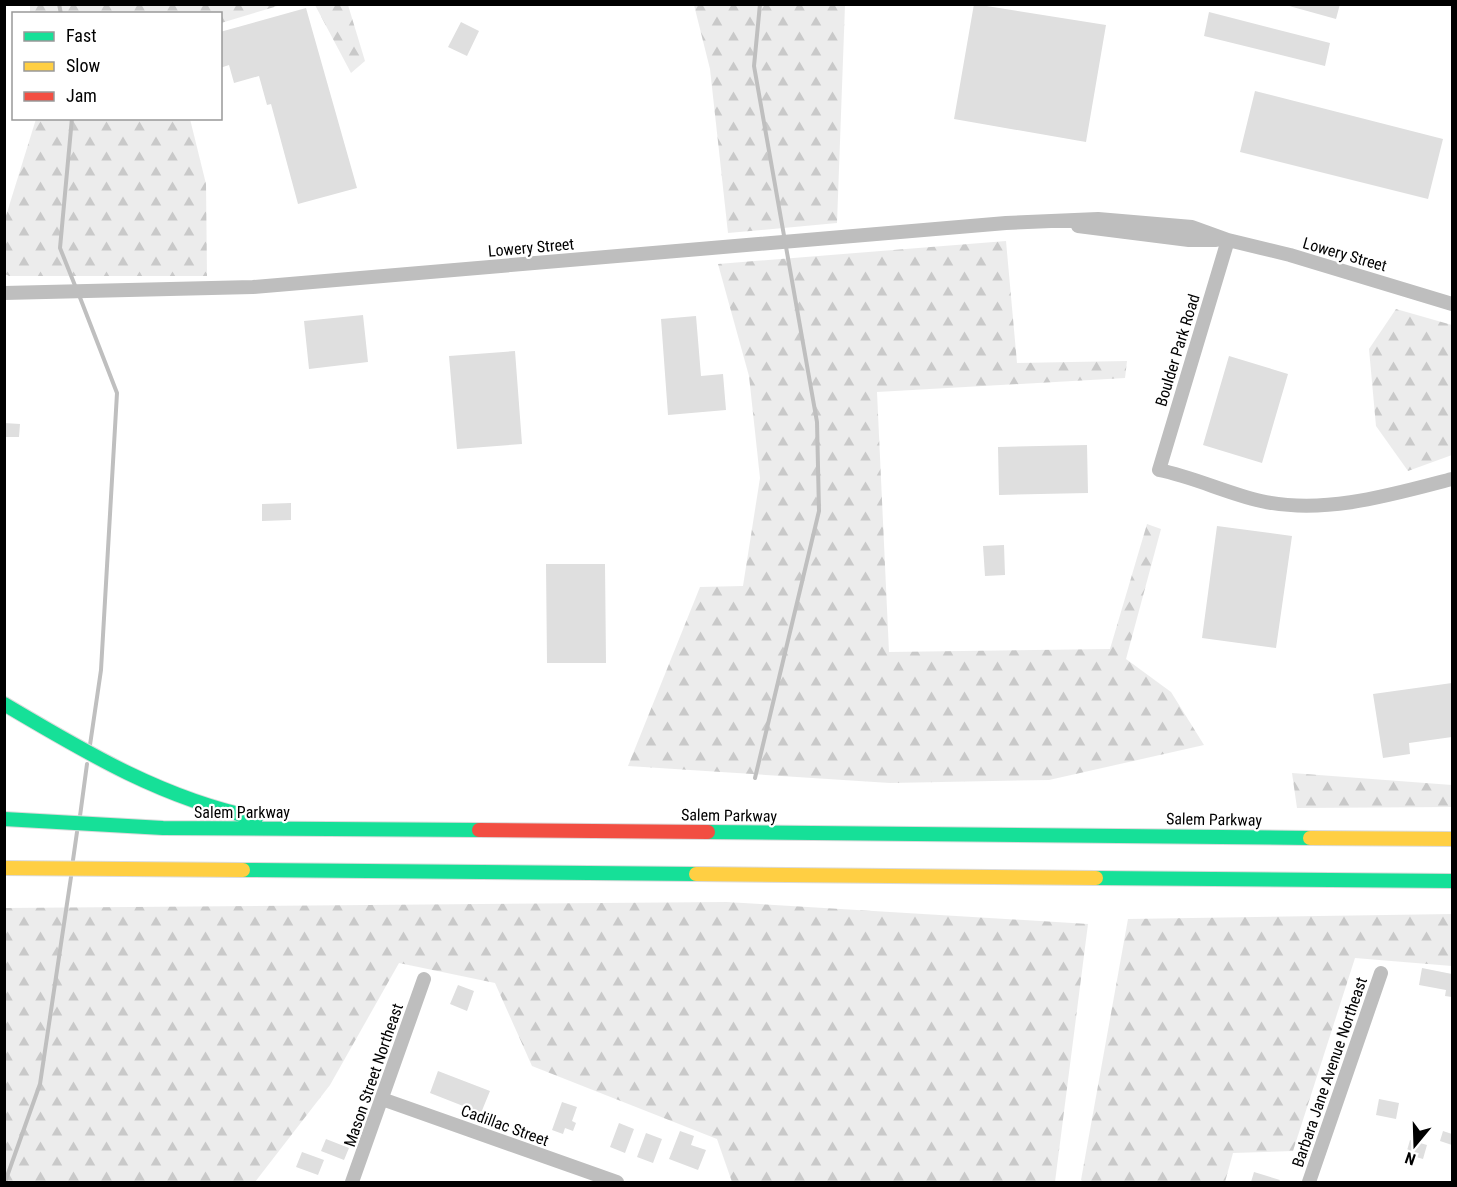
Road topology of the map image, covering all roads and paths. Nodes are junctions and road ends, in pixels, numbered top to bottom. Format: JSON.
{"nodes":[{"id":1,"x":1228,"y":240,"type":"junction"},
{"id":2,"x":4,"y":293,"type":"edge"},
{"id":3,"x":1452,"y":304,"type":"edge"},
{"id":4,"x":1452,"y":479,"type":"edge"},
{"id":5,"x":4,"y":704,"type":"edge"},
{"id":6,"x":4,"y":819,"type":"edge"},
{"id":7,"x":320,"y":828,"type":"junction"},
{"id":8,"x":1452,"y":834,"type":"edge"},
{"id":9,"x":1417,"y":838,"type":"junction"},
{"id":10,"x":1452,"y":839,"type":"edge"},
{"id":11,"x":4,"y":868,"type":"edge"},
{"id":12,"x":1452,"y":881,"type":"edge"},
{"id":13,"x":1381,"y":973,"type":"dead end"},
{"id":14,"x":424,"y":979,"type":"dead end"},
{"id":15,"x":382,"y":1099,"type":"junction"},
{"id":16,"x":352,"y":1182,"type":"edge"},
{"id":17,"x":617,"y":1182,"type":"edge"},
{"id":18,"x":1309,"y":1182,"type":"edge"}],
"edges":[{"from":1,"to":2,"type":"street","name":"Lowery Street"},
{"from":1,"to":3,"type":"street","name":"Lowery Street"},
{"from":1,"to":4,"type":"street","name":"Boulder Park Road"},
{"from":5,"to":7,"type":"highway"},
{"from":6,"to":7,"type":"highway","name":"Salem Parkway"},
{"from":7,"to":9,"type":"highway","name":"Salem Parkway"},
{"from":8,"to":9,"type":"highway"},
{"from":9,"to":10,"type":"highway","name":"Salem Parkway"},
{"from":11,"to":12,"type":"highway"},
{"from":13,"to":18,"type":"street","name":"Barbara Jane Avenue Northeast"},
{"from":14,"to":15,"type":"street","name":"Mason Street Northeast"},
{"from":15,"to":16,"type":"street","name":"Mason Street Northeast"},
{"from":15,"to":17,"type":"street","name":"Cadillac Street"}]}
